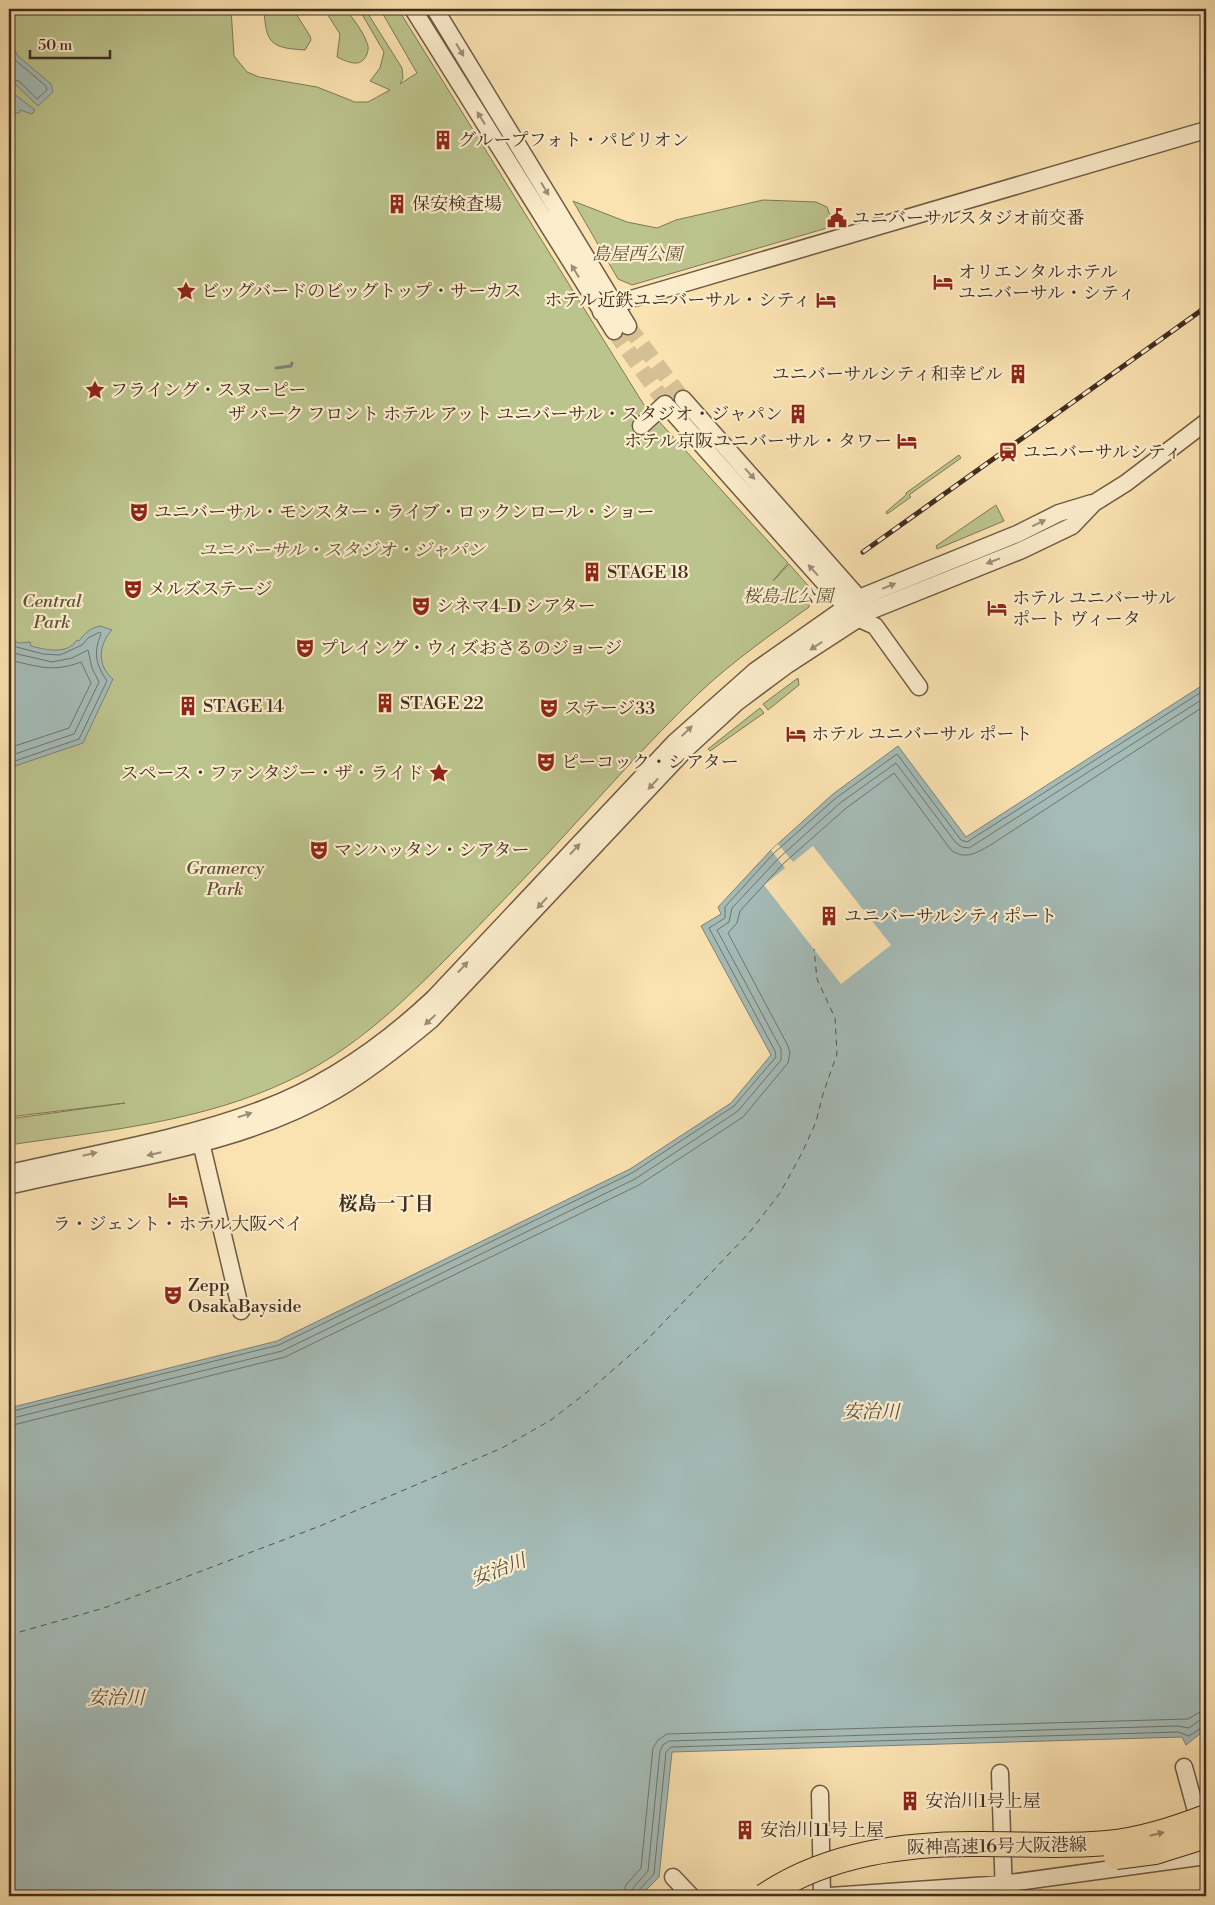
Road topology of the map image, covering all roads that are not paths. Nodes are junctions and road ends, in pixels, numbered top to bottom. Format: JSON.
{"nodes":[{"id":1,"x":413,"y":9,"type":"edge"},
{"id":2,"x":435,"y":9,"type":"edge"},
{"id":3,"x":1206,"y":130,"type":"edge"},
{"id":4,"x":608,"y":309,"type":"junction"},
{"id":5,"x":621,"y":329,"type":"tunnel mouth"},
{"id":6,"x":683,"y":399,"type":"tunnel mouth"},
{"id":7,"x":1206,"y":422,"type":"edge"},
{"id":8,"x":641,"y":426,"type":"dead end"},
{"id":9,"x":861,"y":612,"type":"junction"},
{"id":10,"x":919,"y":687,"type":"dead end"},
{"id":11,"x":200,"y":1136,"type":"junction"},
{"id":12,"x":9,"y":1173,"type":"edge"},
{"id":13,"x":9,"y":1186,"type":"edge"},
{"id":14,"x":242,"y":1311,"type":"dead end"},
{"id":15,"x":1184,"y":1767,"type":"dead end"},
{"id":16,"x":1000,"y":1773,"type":"dead end"},
{"id":17,"x":820,"y":1794,"type":"dead end"},
{"id":18,"x":1206,"y":1817,"type":"edge"},
{"id":19,"x":1206,"y":1836,"type":"edge"},
{"id":20,"x":1206,"y":1851,"type":"edge"},
{"id":21,"x":1206,"y":1856,"type":"edge"},
{"id":22,"x":673,"y":1877,"type":"dead end"},
{"id":23,"x":1003,"y":1890,"type":"edge"},
{"id":24,"x":691,"y":1896,"type":"edge"},
{"id":25,"x":764,"y":1896,"type":"edge"},
{"id":26,"x":775,"y":1896,"type":"edge"},
{"id":27,"x":822,"y":1896,"type":"edge"},
{"id":28,"x":830,"y":1896,"type":"edge"}],
"edges":[{"from":4,"to":1,"type":"street","one_way":true},
{"from":2,"to":4,"type":"street","one_way":true},
{"from":3,"to":4,"type":"street"},
{"from":4,"to":5,"type":"street"},
{"from":6,"to":9,"type":"street","one_way":true},
{"from":7,"to":9,"type":"street"},
{"from":9,"to":8,"type":"street","one_way":true},
{"from":9,"to":10,"type":"street"},
{"from":9,"to":11,"type":"street"},
{"from":12,"to":11,"type":"street","one_way":true},
{"from":11,"to":13,"type":"street","one_way":true},
{"from":11,"to":14,"type":"street"},
{"from":15,"to":20,"type":"street"},
{"from":16,"to":23,"type":"street"},
{"from":17,"to":27,"type":"street"},
{"from":25,"to":18,"type":"highway","name":"阪神高速16号大阪港線","one_way":true,"bridge":true},
{"from":19,"to":26,"type":"highway","name":"阪神高速16号大阪港線","bridge":true},
{"from":21,"to":23,"type":"street"},
{"from":22,"to":24,"type":"street"},
{"from":23,"to":28,"type":"street"}]}
